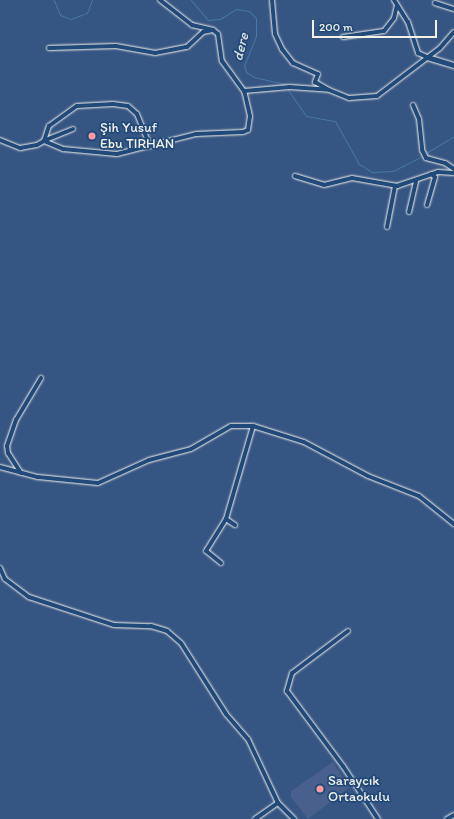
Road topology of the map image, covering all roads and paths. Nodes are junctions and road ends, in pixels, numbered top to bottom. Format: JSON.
{"nodes":[{"id":1,"x":160,"y":0,"type":"edge"},
{"id":2,"x":272,"y":0,"type":"edge"},
{"id":3,"x":394,"y":0,"type":"edge"},
{"id":4,"x":435,"y":3,"type":"dead end"},
{"id":5,"x":396,"y":5,"type":"junction"},
{"id":6,"x":454,"y":9,"type":"edge"},
{"id":7,"x":213,"y":30,"type":"junction"},
{"id":8,"x":454,"y":32,"type":"edge"},
{"id":9,"x":343,"y":36,"type":"dead end"},
{"id":10,"x":49,"y":48,"type":"dead end"},
{"id":11,"x":427,"y":57,"type":"junction"},
{"id":12,"x":454,"y":65,"type":"edge"},
{"id":13,"x":329,"y":90,"type":"junction"},
{"id":14,"x":244,"y":91,"type":"junction"},
{"id":15,"x":413,"y":105,"type":"dead end"},
{"id":16,"x":73,"y":129,"type":"dead end"},
{"id":17,"x":0,"y":140,"type":"edge"},
{"id":18,"x":44,"y":141,"type":"junction"},
{"id":19,"x":150,"y":146,"type":"junction"},
{"id":20,"x":454,"y":169,"type":"edge"},
{"id":21,"x":454,"y":173,"type":"edge"},
{"id":22,"x":432,"y":174,"type":"junction"},
{"id":23,"x":295,"y":176,"type":"dead end"},
{"id":24,"x":416,"y":181,"type":"junction"},
{"id":25,"x":395,"y":186,"type":"junction"},
{"id":26,"x":427,"y":205,"type":"dead end"},
{"id":27,"x":409,"y":212,"type":"dead end"},
{"id":28,"x":387,"y":227,"type":"dead end"},
{"id":29,"x":41,"y":378,"type":"dead end"},
{"id":30,"x":253,"y":426,"type":"junction"},
{"id":31,"x":0,"y":467,"type":"edge"},
{"id":32,"x":21,"y":473,"type":"junction"},
{"id":33,"x":226,"y":519,"type":"junction"},
{"id":34,"x":454,"y":524,"type":"edge"},
{"id":35,"x":235,"y":525,"type":"dead end"},
{"id":36,"x":221,"y":563,"type":"dead end"},
{"id":37,"x":0,"y":568,"type":"edge"},
{"id":38,"x":348,"y":631,"type":"dead end"},
{"id":39,"x":278,"y":803,"type":"junction"},
{"id":40,"x":454,"y":815,"type":"edge"},
{"id":41,"x":255,"y":819,"type":"edge"},
{"id":42,"x":294,"y":819,"type":"edge"},
{"id":43,"x":378,"y":819,"type":"edge"},
{"id":44,"x":447,"y":819,"type":"edge"}],
"edges":[{"from":1,"to":7,"type":"street"},
{"from":2,"to":13,"type":"street"},
{"from":3,"to":5,"type":"street"},
{"from":4,"to":6,"type":"street"},
{"from":5,"to":9,"type":"street"},
{"from":5,"to":11,"type":"street"},
{"from":7,"to":10,"type":"street"},
{"from":7,"to":14,"type":"street"},
{"from":8,"to":11,"type":"street"},
{"from":11,"to":12,"type":"street"},
{"from":11,"to":13,"type":"street"},
{"from":13,"to":14,"type":"street"},
{"from":14,"to":19,"type":"street"},
{"from":15,"to":20,"type":"street"},
{"from":16,"to":18,"type":"street"},
{"from":17,"to":18,"type":"street"},
{"from":18,"to":19,"type":"street"},
{"from":18,"to":19,"type":"street"},
{"from":21,"to":22,"type":"street"},
{"from":22,"to":24,"type":"street"},
{"from":22,"to":26,"type":"street"},
{"from":23,"to":25,"type":"street"},
{"from":24,"to":25,"type":"street"},
{"from":24,"to":27,"type":"street"},
{"from":25,"to":28,"type":"street"},
{"from":29,"to":32,"type":"street"},
{"from":30,"to":32,"type":"street"},
{"from":30,"to":33,"type":"street"},
{"from":30,"to":34,"type":"street"},
{"from":31,"to":32,"type":"street"},
{"from":33,"to":35,"type":"street"},
{"from":33,"to":36,"type":"street"},
{"from":37,"to":39,"type":"street"},
{"from":38,"to":43,"type":"street"},
{"from":39,"to":41,"type":"street"},
{"from":39,"to":42,"type":"street"},
{"from":40,"to":44,"type":"street"}]}
